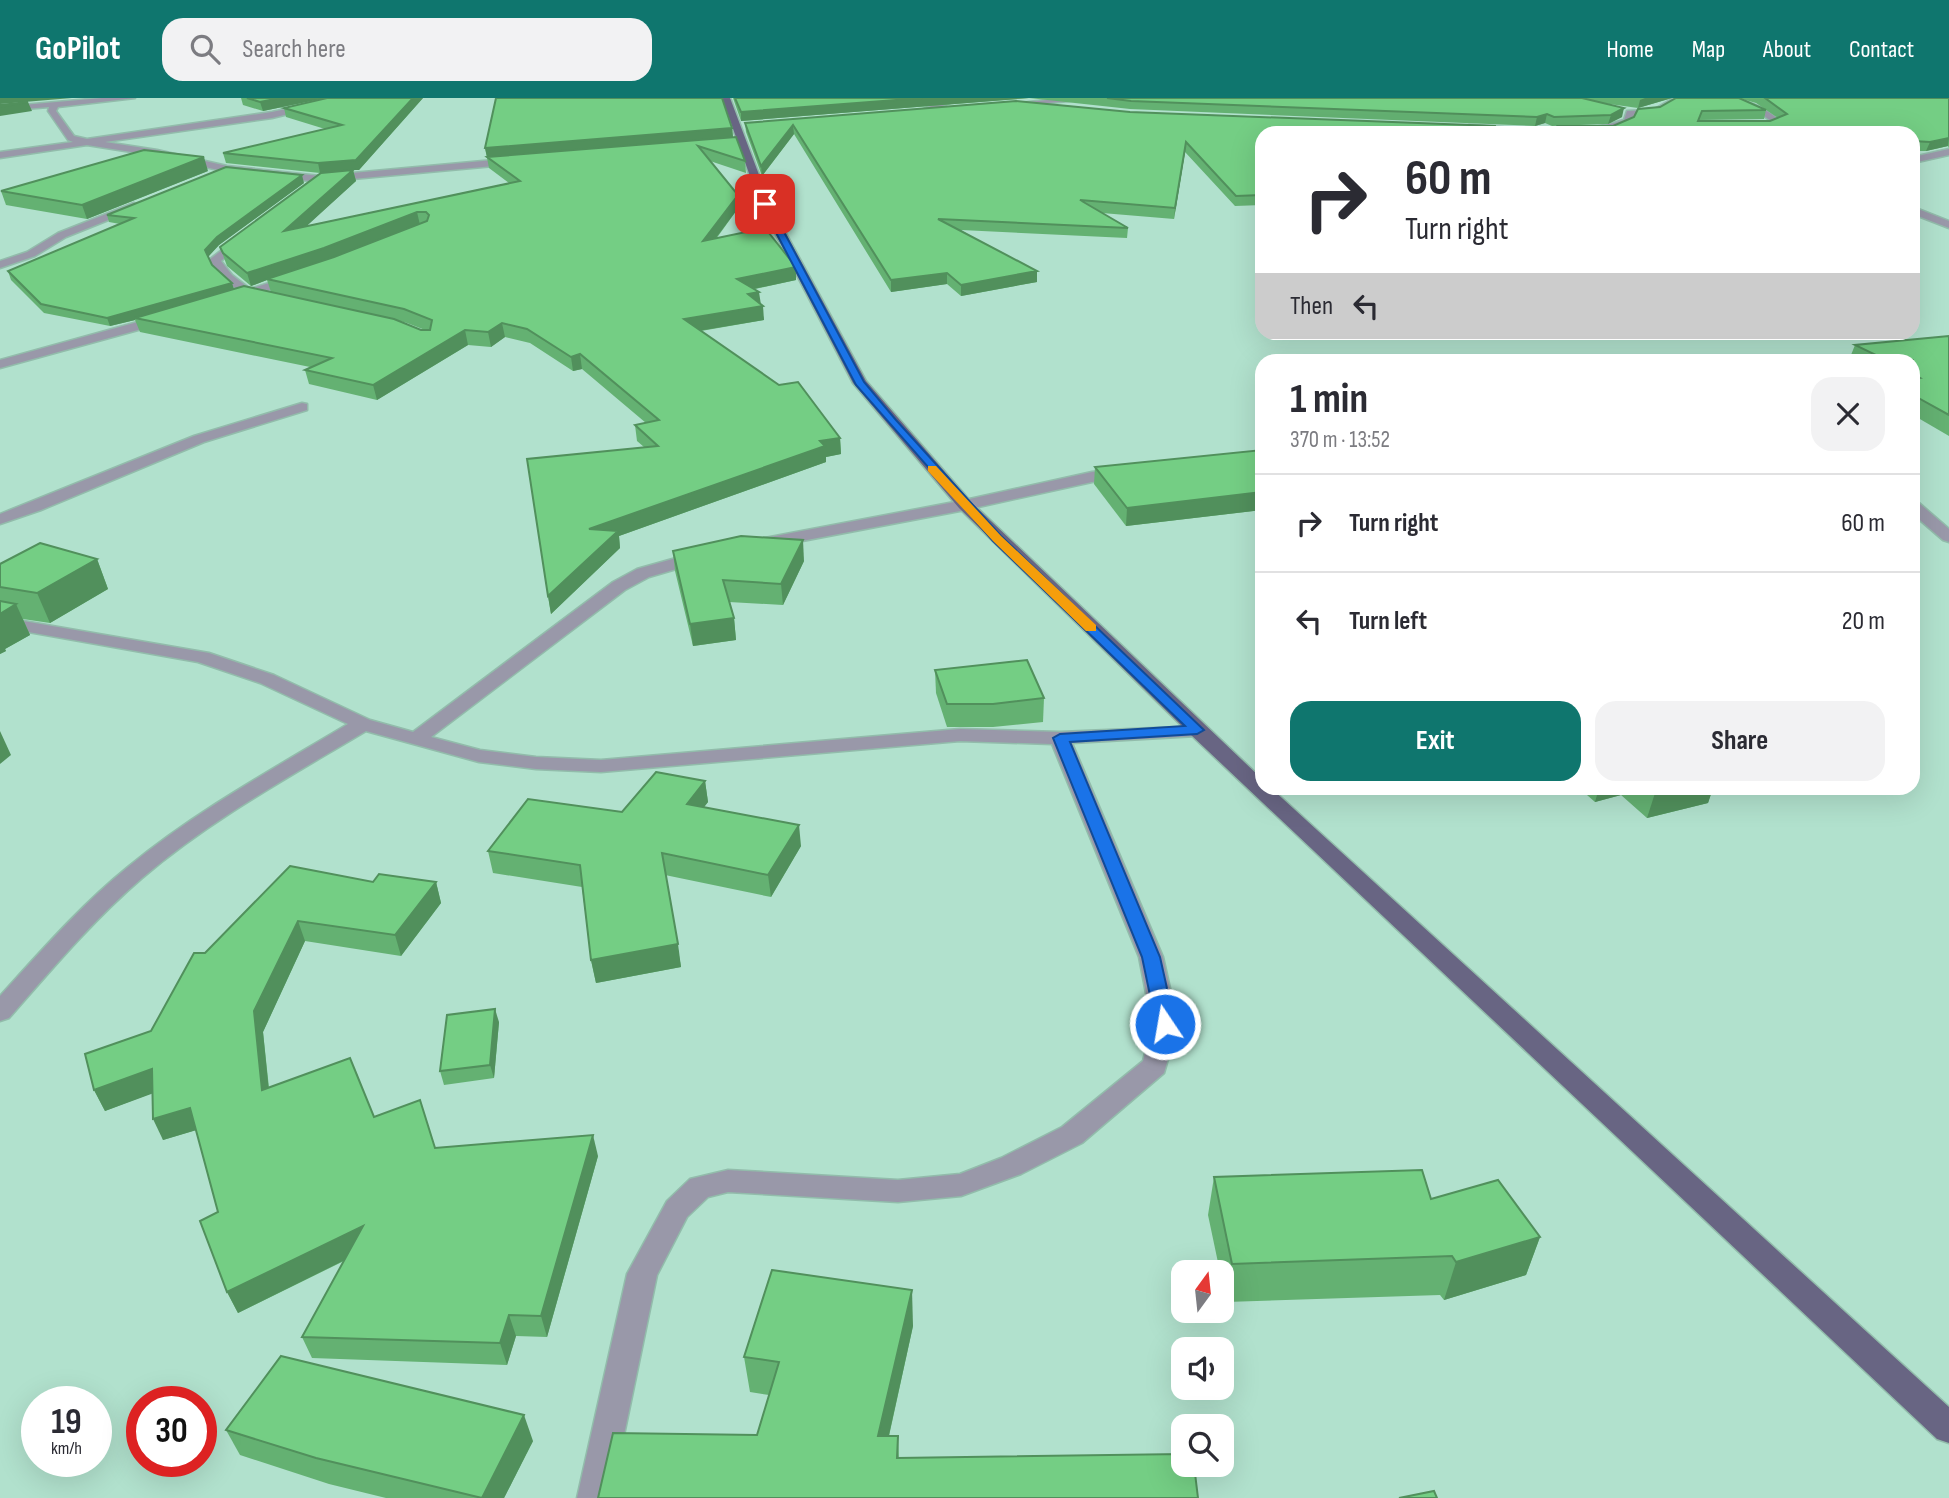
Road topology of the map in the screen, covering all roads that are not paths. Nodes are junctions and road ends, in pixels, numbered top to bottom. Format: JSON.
{"nodes":[{"id":1,"x":131,"y":98,"type":"edge"},
{"id":2,"x":350,"y":98,"type":"edge"},
{"id":3,"x":726,"y":98,"type":"edge"},
{"id":4,"x":957,"y":98,"type":"edge"},
{"id":5,"x":1094,"y":98,"type":"edge"},
{"id":6,"x":1682,"y":98,"type":"edge"},
{"id":7,"x":1727,"y":98,"type":"edge"},
{"id":8,"x":1015,"y":104,"type":"junction"},
{"id":9,"x":1002,"y":105,"type":"edge"},
{"id":10,"x":54,"y":106,"type":"junction"},
{"id":11,"x":962,"y":108,"type":"edge"},
{"id":12,"x":0,"y":109,"type":"edge"},
{"id":13,"x":1079,"y":110,"type":"edge"},
{"id":14,"x":923,"y":111,"type":"junction"},
{"id":15,"x":1620,"y":111,"type":"edge"},
{"id":16,"x":909,"y":112,"type":"edge"},
{"id":17,"x":1630,"y":113,"type":"junction"},
{"id":18,"x":1619,"y":126,"type":"edge"},
{"id":19,"x":1742,"y":126,"type":"edge"},
{"id":20,"x":80,"y":141,"type":"junction"},
{"id":21,"x":1949,"y":152,"type":"edge"},
{"id":22,"x":0,"y":155,"type":"edge"},
{"id":23,"x":1920,"y":158,"type":"edge"},
{"id":24,"x":531,"y":159,"type":"edge"},
{"id":25,"x":227,"y":169,"type":"junction"},
{"id":26,"x":201,"y":179,"type":"edge"},
{"id":27,"x":320,"y":179,"type":"junction"},
{"id":28,"x":309,"y":187,"type":"edge"},
{"id":29,"x":150,"y":199,"type":"edge"},
{"id":30,"x":1920,"y":213,"type":"edge"},
{"id":31,"x":1949,"y":225,"type":"edge"},
{"id":32,"x":257,"y":226,"type":"edge"},
{"id":33,"x":0,"y":265,"type":"edge"},
{"id":34,"x":309,"y":273,"type":"edge"},
{"id":35,"x":248,"y":294,"type":"junction"},
{"id":36,"x":274,"y":300,"type":"edge"},
{"id":37,"x":222,"y":302,"type":"edge"},
{"id":38,"x":183,"y":313,"type":"edge"},
{"id":39,"x":0,"y":364,"type":"edge"},
{"id":40,"x":302,"y":407,"type":"dead end"},
{"id":41,"x":1144,"y":471,"type":"edge"},
{"id":42,"x":965,"y":505,"type":"junction"},
{"id":43,"x":1920,"y":512,"type":"edge"},
{"id":44,"x":0,"y":519,"type":"edge"},
{"id":45,"x":1949,"y":537,"type":"edge"},
{"id":46,"x":747,"y":547,"type":"edge"},
{"id":47,"x":719,"y":552,"type":"edge"},
{"id":48,"x":0,"y":621,"type":"edge"},
{"id":49,"x":363,"y":724,"type":"junction"},
{"id":50,"x":1197,"y":730,"type":"junction"},
{"id":51,"x":417,"y":738,"type":"junction"},
{"id":52,"x":1060,"y":738,"type":"junction"},
{"id":53,"x":1255,"y":784,"type":"edge"},
{"id":54,"x":1267,"y":795,"type":"edge"},
{"id":55,"x":0,"y":1012,"type":"edge"},
{"id":56,"x":1949,"y":1428,"type":"edge"},
{"id":57,"x":594,"y":1498,"type":"edge"}],
"edges":[{"from":1,"to":10,"type":"street"},
{"from":2,"to":20,"type":"street"},
{"from":3,"to":42,"type":"main road"},
{"from":4,"to":14,"type":"street"},
{"from":5,"to":8,"type":"street"},
{"from":6,"to":17,"type":"street"},
{"from":7,"to":19,"type":"street"},
{"from":8,"to":9,"type":"street"},
{"from":8,"to":13,"type":"street"},
{"from":10,"to":12,"type":"street"},
{"from":10,"to":20,"type":"street"},
{"from":11,"to":14,"type":"street"},
{"from":14,"to":16,"type":"street"},
{"from":15,"to":17,"type":"street"},
{"from":17,"to":18,"type":"street"},
{"from":20,"to":22,"type":"street"},
{"from":20,"to":25,"type":"street"},
{"from":21,"to":23,"type":"street"},
{"from":24,"to":27,"type":"street"},
{"from":25,"to":26,"type":"street"},
{"from":25,"to":27,"type":"street"},
{"from":27,"to":28,"type":"street"},
{"from":29,"to":33,"type":"street"},
{"from":30,"to":31,"type":"street"},
{"from":32,"to":35,"type":"street"},
{"from":34,"to":35,"type":"street"},
{"from":35,"to":36,"type":"street"},
{"from":35,"to":37,"type":"street"},
{"from":38,"to":39,"type":"street"},
{"from":40,"to":44,"type":"street"},
{"from":41,"to":42,"type":"street"},
{"from":42,"to":46,"type":"street"},
{"from":42,"to":50,"type":"main road"},
{"from":43,"to":45,"type":"street"},
{"from":47,"to":51,"type":"street"},
{"from":48,"to":49,"type":"street"},
{"from":49,"to":51,"type":"street"},
{"from":49,"to":55,"type":"street"},
{"from":50,"to":52,"type":"street"},
{"from":50,"to":53,"type":"main road"},
{"from":51,"to":52,"type":"street"},
{"from":52,"to":57,"type":"street"},
{"from":54,"to":56,"type":"main road"}]}
